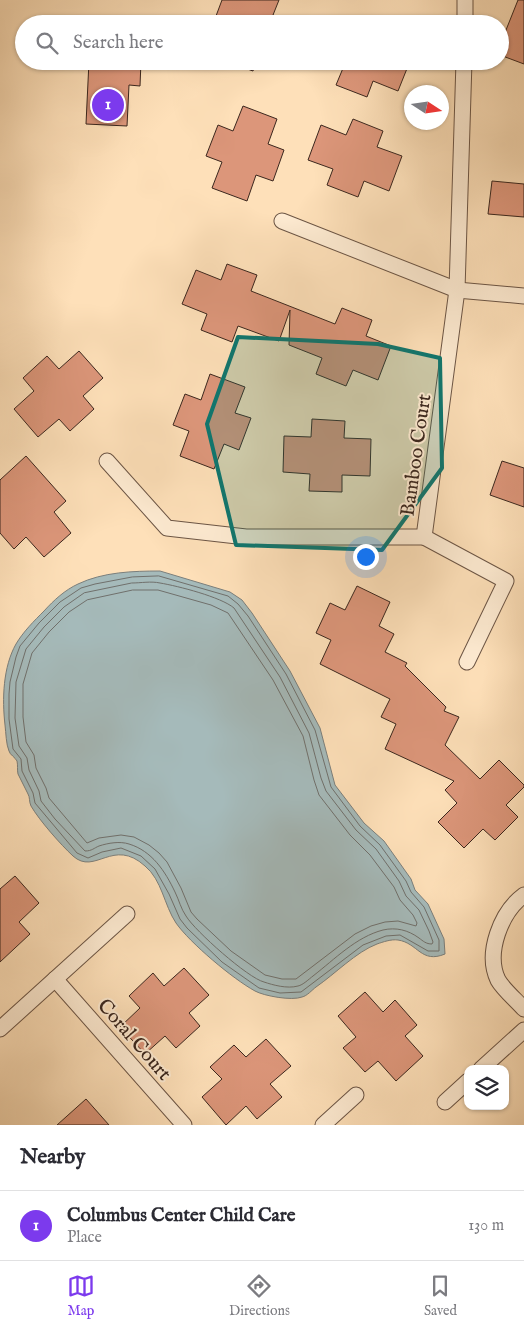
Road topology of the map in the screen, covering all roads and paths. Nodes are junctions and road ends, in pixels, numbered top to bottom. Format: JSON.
{"nodes":[{"id":1,"x":465,"y":0,"type":"edge"},
{"id":2,"x":465,"y":15,"type":"edge"},
{"id":3,"x":464,"y":70,"type":"edge"},
{"id":4,"x":282,"y":221,"type":"dead end"},
{"id":5,"x":457,"y":290,"type":"junction"},
{"id":6,"x":524,"y":296,"type":"edge"},
{"id":7,"x":108,"y":461,"type":"dead end"},
{"id":8,"x":424,"y":537,"type":"junction"},
{"id":9,"x":467,"y":662,"type":"dead end"},
{"id":10,"x":524,"y":895,"type":"edge"},
{"id":11,"x":127,"y":914,"type":"dead end"},
{"id":12,"x":55,"y":979,"type":"junction"},
{"id":13,"x":524,"y":1010,"type":"edge"},
{"id":14,"x":0,"y":1029,"type":"edge"},
{"id":15,"x":524,"y":1030,"type":"edge"},
{"id":16,"x":485,"y":1065,"type":"edge"},
{"id":17,"x":464,"y":1085,"type":"edge"},
{"id":18,"x":356,"y":1095,"type":"dead end"},
{"id":19,"x":445,"y":1102,"type":"dead end"},
{"id":20,"x":184,"y":1125,"type":"edge"},
{"id":21,"x":323,"y":1125,"type":"edge"}],
"edges":[{"from":1,"to":2,"type":"lane"},
{"from":3,"to":5,"type":"lane","name":"Bamboo Court"},
{"from":4,"to":5,"type":"lane"},
{"from":5,"to":6,"type":"lane"},
{"from":5,"to":8,"type":"lane","name":"Bamboo Court"},
{"from":7,"to":8,"type":"lane","name":"Bamboo Court"},
{"from":8,"to":9,"type":"lane"},
{"from":10,"to":13,"type":"lane"},
{"from":11,"to":12,"type":"lane"},
{"from":12,"to":14,"type":"lane"},
{"from":12,"to":20,"type":"lane","name":"Coral Court"},
{"from":15,"to":16,"type":"lane"},
{"from":17,"to":19,"type":"lane"},
{"from":18,"to":21,"type":"lane"}]}
